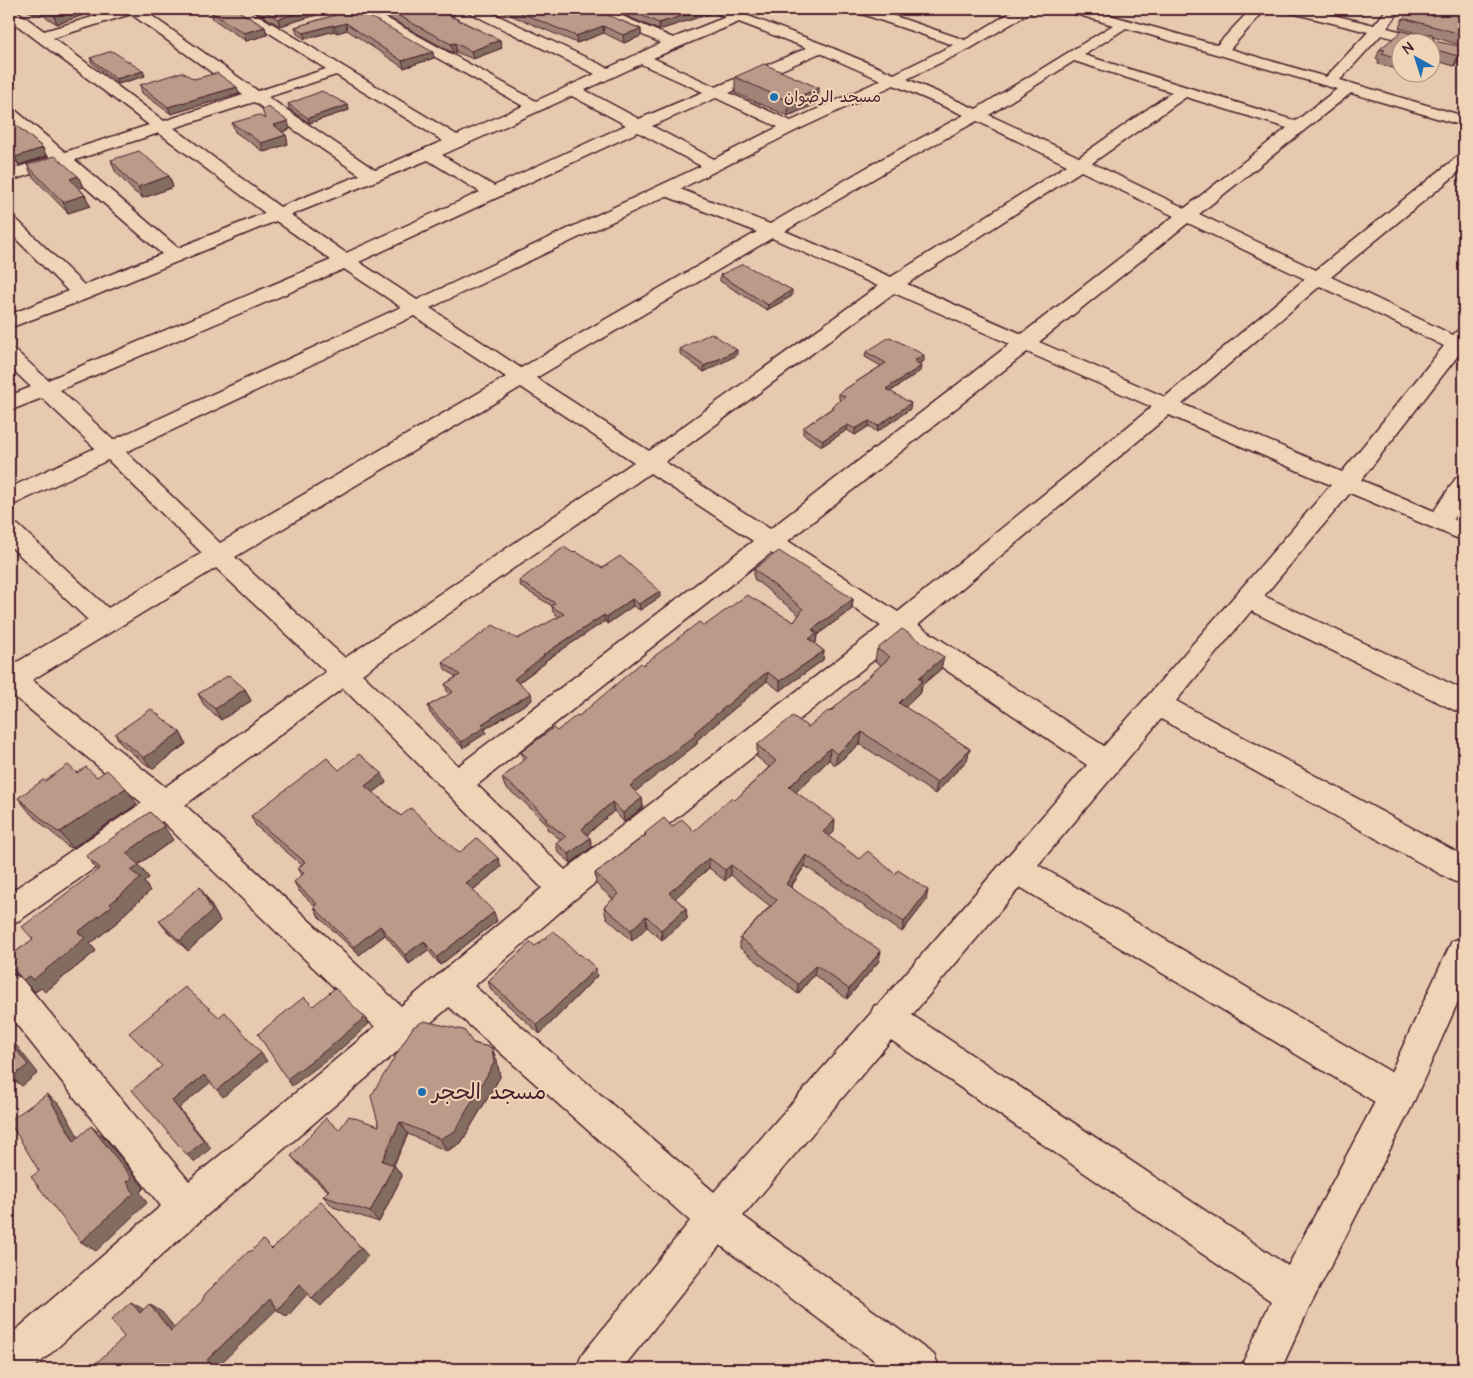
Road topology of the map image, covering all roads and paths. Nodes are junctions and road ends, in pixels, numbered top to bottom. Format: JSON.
{"nodes":[{"id":1,"x":134,"y":9,"type":"edge"},
{"id":2,"x":239,"y":9,"type":"edge"},
{"id":3,"x":473,"y":9,"type":"edge"},
{"id":4,"x":595,"y":9,"type":"edge"},
{"id":5,"x":718,"y":9,"type":"edge"},
{"id":6,"x":1026,"y":9,"type":"edge"},
{"id":7,"x":1074,"y":9,"type":"edge"},
{"id":8,"x":1259,"y":9,"type":"edge"},
{"id":9,"x":1293,"y":9,"type":"edge"},
{"id":10,"x":1394,"y":9,"type":"edge"},
{"id":11,"x":355,"y":10,"type":"edge"},
{"id":12,"x":870,"y":10,"type":"edge"},
{"id":13,"x":771,"y":12,"type":"dead end"},
{"id":14,"x":1121,"y":17,"type":"edge"},
{"id":15,"x":745,"y":19,"type":"junction"},
{"id":16,"x":24,"y":27,"type":"edge"},
{"id":17,"x":296,"y":27,"type":"edge"},
{"id":18,"x":1377,"y":31,"type":"junction"},
{"id":19,"x":278,"y":33,"type":"junction"},
{"id":20,"x":1390,"y":34,"type":"edge"},
{"id":21,"x":673,"y":43,"type":"junction"},
{"id":22,"x":966,"y":45,"type":"junction"},
{"id":23,"x":820,"y":48,"type":"junction"},
{"id":24,"x":1220,"y":51,"type":"junction"},
{"id":25,"x":1072,"y":56,"type":"junction"},
{"id":26,"x":641,"y":58,"type":"junction"},
{"id":27,"x":337,"y":70,"type":"junction"},
{"id":28,"x":608,"y":74,"type":"junction"},
{"id":29,"x":895,"y":80,"type":"junction"},
{"id":30,"x":1339,"y":85,"type":"junction"},
{"id":31,"x":573,"y":90,"type":"junction"},
{"id":32,"x":1184,"y":91,"type":"junction"},
{"id":33,"x":717,"y":92,"type":"junction"},
{"id":34,"x":255,"y":96,"type":"junction"},
{"id":35,"x":536,"y":107,"type":"junction"},
{"id":36,"x":10,"y":115,"type":"edge"},
{"id":37,"x":976,"y":115,"type":"junction"},
{"id":38,"x":1458,"y":115,"type":"edge"},
{"id":39,"x":637,"y":126,"type":"junction"},
{"id":40,"x":1297,"y":126,"type":"junction"},
{"id":41,"x":160,"y":127,"type":"junction"},
{"id":42,"x":791,"y":127,"type":"junction"},
{"id":43,"x":456,"y":142,"type":"junction"},
{"id":44,"x":428,"y":154,"type":"junction"},
{"id":45,"x":62,"y":158,"type":"junction"},
{"id":46,"x":1464,"y":160,"type":"edge"},
{"id":47,"x":1080,"y":164,"type":"junction"},
{"id":48,"x":714,"y":166,"type":"junction"},
{"id":49,"x":9,"y":176,"type":"edge"},
{"id":50,"x":373,"y":176,"type":"junction"},
{"id":51,"x":665,"y":190,"type":"junction"},
{"id":52,"x":494,"y":193,"type":"junction"},
{"id":53,"x":279,"y":215,"type":"junction"},
{"id":54,"x":1187,"y":215,"type":"junction"},
{"id":55,"x":9,"y":222,"type":"edge"},
{"id":56,"x":771,"y":231,"type":"junction"},
{"id":57,"x":176,"y":256,"type":"junction"},
{"id":58,"x":345,"y":261,"type":"junction"},
{"id":59,"x":1318,"y":278,"type":"junction"},
{"id":60,"x":893,"y":284,"type":"junction"},
{"id":61,"x":82,"y":294,"type":"junction"},
{"id":62,"x":415,"y":308,"type":"junction"},
{"id":63,"x":9,"y":322,"type":"edge"},
{"id":64,"x":1024,"y":343,"type":"junction"},
{"id":65,"x":1462,"y":343,"type":"edge"},
{"id":66,"x":9,"y":354,"type":"edge"},
{"id":67,"x":523,"y":378,"type":"junction"},
{"id":68,"x":46,"y":388,"type":"junction"},
{"id":69,"x":9,"y":404,"type":"edge"},
{"id":70,"x":1167,"y":406,"type":"junction"},
{"id":71,"x":111,"y":450,"type":"junction"},
{"id":72,"x":650,"y":462,"type":"junction"},
{"id":73,"x":1464,"y":483,"type":"edge"},
{"id":74,"x":1345,"y":484,"type":"junction"},
{"id":75,"x":9,"y":497,"type":"edge"},
{"id":76,"x":1438,"y":521,"type":"junction"},
{"id":77,"x":9,"y":531,"type":"edge"},
{"id":78,"x":1464,"y":533,"type":"edge"},
{"id":79,"x":770,"y":541,"type":"junction"},
{"id":80,"x":219,"y":556,"type":"junction"},
{"id":81,"x":1246,"y":598,"type":"junction"},
{"id":82,"x":106,"y":621,"type":"junction"},
{"id":83,"x":900,"y":625,"type":"junction"},
{"id":84,"x":344,"y":673,"type":"junction"},
{"id":85,"x":10,"y":679,"type":"edge"},
{"id":86,"x":1464,"y":702,"type":"edge"},
{"id":87,"x":1157,"y":704,"type":"junction"},
{"id":88,"x":1107,"y":763,"type":"junction"},
{"id":89,"x":458,"y":783,"type":"junction"},
{"id":90,"x":164,"y":804,"type":"junction"},
{"id":91,"x":1016,"y":868,"type":"junction"},
{"id":92,"x":1464,"y":871,"type":"edge"},
{"id":93,"x":564,"y":889,"type":"junction"},
{"id":94,"x":9,"y":910,"type":"edge"},
{"id":95,"x":1464,"y":952,"type":"edge"},
{"id":96,"x":450,"y":986,"type":"junction"},
{"id":97,"x":9,"y":989,"type":"edge"},
{"id":98,"x":886,"y":1017,"type":"junction"},
{"id":99,"x":400,"y":1028,"type":"junction"},
{"id":100,"x":1398,"y":1096,"type":"junction"},
{"id":101,"x":187,"y":1208,"type":"junction"},
{"id":102,"x":716,"y":1219,"type":"junction"},
{"id":103,"x":1295,"y":1294,"type":"junction"},
{"id":104,"x":9,"y":1363,"type":"edge"},
{"id":105,"x":596,"y":1369,"type":"edge"},
{"id":106,"x":920,"y":1369,"type":"edge"},
{"id":107,"x":1260,"y":1369,"type":"edge"}],
"edges":[{"from":1,"to":16,"type":"street"},
{"from":1,"to":34,"type":"street"},
{"from":2,"to":19,"type":"street"},
{"from":3,"to":28,"type":"street"},
{"from":4,"to":21,"type":"street"},
{"from":5,"to":15,"type":"street"},
{"from":6,"to":22,"type":"street"},
{"from":7,"to":14,"type":"street"},
{"from":8,"to":24,"type":"street"},
{"from":9,"to":18,"type":"street"},
{"from":10,"to":18,"type":"street"},
{"from":11,"to":35,"type":"street"},
{"from":12,"to":22,"type":"street"},
{"from":13,"to":15,"type":"street"},
{"from":14,"to":24,"type":"street"},
{"from":14,"to":25,"type":"street"},
{"from":15,"to":21,"type":"street"},
{"from":15,"to":23,"type":"street"},
{"from":16,"to":41,"type":"street"},
{"from":17,"to":19,"type":"street"},
{"from":18,"to":20,"type":"street"},
{"from":18,"to":30,"type":"street"},
{"from":19,"to":27,"type":"street"},
{"from":21,"to":26,"type":"street"},
{"from":22,"to":29,"type":"street"},
{"from":23,"to":29,"type":"street"},
{"from":23,"to":33,"type":"street"},
{"from":24,"to":30,"type":"street"},
{"from":25,"to":32,"type":"street"},
{"from":25,"to":37,"type":"street"},
{"from":26,"to":28,"type":"street"},
{"from":26,"to":33,"type":"street"},
{"from":27,"to":34,"type":"street"},
{"from":27,"to":43,"type":"street"},
{"from":28,"to":31,"type":"street"},
{"from":29,"to":37,"type":"street"},
{"from":29,"to":42,"type":"street"},
{"from":30,"to":38,"type":"street"},
{"from":30,"to":40,"type":"street"},
{"from":31,"to":35,"type":"street"},
{"from":31,"to":39,"type":"street"},
{"from":32,"to":40,"type":"street"},
{"from":32,"to":47,"type":"street"},
{"from":33,"to":39,"type":"street"},
{"from":33,"to":42,"type":"street"},
{"from":34,"to":41,"type":"street"},
{"from":34,"to":50,"type":"street"},
{"from":35,"to":43,"type":"street"},
{"from":36,"to":45,"type":"street"},
{"from":37,"to":47,"type":"street"},
{"from":37,"to":56,"type":"street"},
{"from":39,"to":48,"type":"street"},
{"from":39,"to":52,"type":"street"},
{"from":40,"to":54,"type":"street"},
{"from":41,"to":45,"type":"street"},
{"from":41,"to":53,"type":"street"},
{"from":42,"to":48,"type":"street"},
{"from":43,"to":44,"type":"street"},
{"from":44,"to":50,"type":"street"},
{"from":44,"to":52,"type":"street"},
{"from":45,"to":49,"type":"street"},
{"from":45,"to":57,"type":"street"},
{"from":46,"to":59,"type":"street"},
{"from":47,"to":54,"type":"street"},
{"from":47,"to":60,"type":"street"},
{"from":48,"to":51,"type":"street"},
{"from":50,"to":53,"type":"street"},
{"from":51,"to":56,"type":"street"},
{"from":51,"to":62,"type":"street"},
{"from":52,"to":58,"type":"street"},
{"from":53,"to":57,"type":"street"},
{"from":53,"to":58,"type":"street"},
{"from":54,"to":59,"type":"street"},
{"from":54,"to":64,"type":"street"},
{"from":55,"to":61,"type":"street"},
{"from":56,"to":60,"type":"street"},
{"from":56,"to":67,"type":"street"},
{"from":57,"to":61,"type":"street"},
{"from":58,"to":62,"type":"street"},
{"from":58,"to":68,"type":"street"},
{"from":59,"to":65,"type":"street"},
{"from":59,"to":70,"type":"street"},
{"from":60,"to":64,"type":"street"},
{"from":60,"to":72,"type":"street"},
{"from":61,"to":63,"type":"street"},
{"from":62,"to":67,"type":"street"},
{"from":62,"to":71,"type":"street"},
{"from":64,"to":70,"type":"street"},
{"from":64,"to":79,"type":"street"},
{"from":65,"to":74,"type":"street"},
{"from":66,"to":68,"type":"street"},
{"from":67,"to":72,"type":"street"},
{"from":67,"to":80,"type":"street"},
{"from":68,"to":69,"type":"street"},
{"from":68,"to":71,"type":"street"},
{"from":70,"to":74,"type":"street"},
{"from":70,"to":83,"type":"street"},
{"from":71,"to":75,"type":"street"},
{"from":71,"to":80,"type":"street"},
{"from":72,"to":79,"type":"street"},
{"from":72,"to":84,"type":"street"},
{"from":73,"to":76,"type":"street"},
{"from":74,"to":76,"type":"street"},
{"from":74,"to":81,"type":"street"},
{"from":76,"to":78,"type":"street"},
{"from":77,"to":82,"type":"street"},
{"from":79,"to":83,"type":"street"},
{"from":79,"to":89,"type":"street"},
{"from":80,"to":82,"type":"street"},
{"from":80,"to":84,"type":"street"},
{"from":81,"to":86,"type":"street"},
{"from":81,"to":87,"type":"street"},
{"from":82,"to":85,"type":"street"},
{"from":83,"to":88,"type":"street"},
{"from":83,"to":93,"type":"street"},
{"from":84,"to":89,"type":"street"},
{"from":84,"to":90,"type":"street"},
{"from":85,"to":90,"type":"street"},
{"from":87,"to":88,"type":"street"},
{"from":87,"to":92,"type":"street"},
{"from":88,"to":91,"type":"street"},
{"from":89,"to":93,"type":"street"},
{"from":90,"to":94,"type":"street"},
{"from":90,"to":99,"type":"street"},
{"from":91,"to":98,"type":"street"},
{"from":91,"to":100,"type":"street"},
{"from":93,"to":96,"type":"street"},
{"from":95,"to":100,"type":"street"},
{"from":96,"to":99,"type":"street"},
{"from":96,"to":102,"type":"street"},
{"from":97,"to":101,"type":"street"},
{"from":98,"to":102,"type":"street"},
{"from":98,"to":103,"type":"street"},
{"from":99,"to":101,"type":"street"},
{"from":100,"to":103,"type":"street"},
{"from":101,"to":104,"type":"street"},
{"from":102,"to":105,"type":"street"},
{"from":102,"to":106,"type":"street"},
{"from":103,"to":107,"type":"street"}]}
